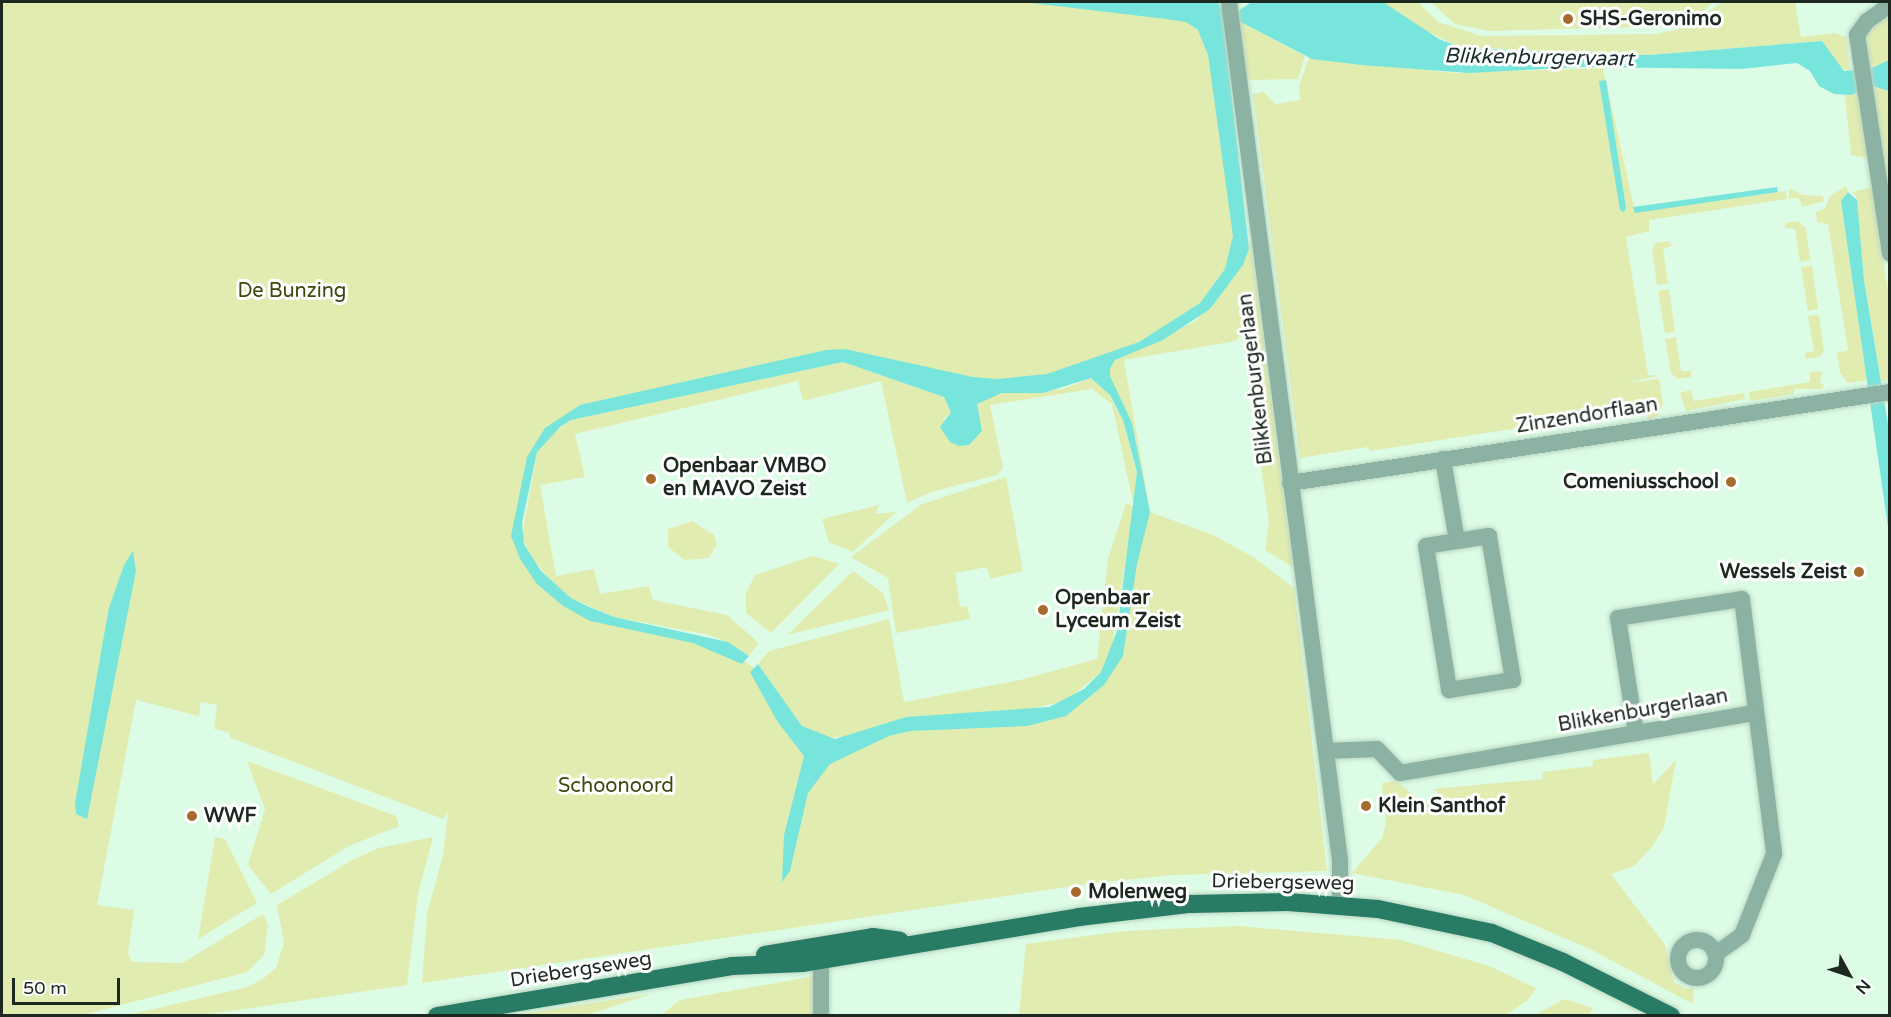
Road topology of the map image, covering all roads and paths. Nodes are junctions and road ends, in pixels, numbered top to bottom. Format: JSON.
{"nodes":[{"id":1,"x":1229,"y":2,"type":"edge"},
{"id":2,"x":1890,"y":5,"type":"edge"},
{"id":3,"x":1890,"y":254,"type":"edge"},
{"id":4,"x":1890,"y":392,"type":"edge"},
{"id":5,"x":1443,"y":459,"type":"junction"},
{"id":6,"x":1290,"y":483,"type":"junction"},
{"id":7,"x":1457,"y":541,"type":"junction"},
{"id":8,"x":1755,"y":713,"type":"junction"},
{"id":9,"x":1636,"y":734,"type":"junction"},
{"id":10,"x":1326,"y":751,"type":"junction"},
{"id":11,"x":1340,"y":906,"type":"junction"},
{"id":12,"x":821,"y":952,"type":"junction"},
{"id":13,"x":1716,"y":954,"type":"dead end"},
{"id":14,"x":437,"y":1016,"type":"edge"},
{"id":15,"x":821,"y":1016,"type":"edge"},
{"id":16,"x":1671,"y":1016,"type":"edge"}],
"edges":[{"from":1,"to":6,"type":"street","name":"Blikkenburgerlaan"},
{"from":2,"to":3,"type":"street"},
{"from":4,"to":5,"type":"street","name":"Zinzendorflaan"},
{"from":5,"to":6,"type":"street","name":"Zinzendorflaan"},
{"from":5,"to":7,"type":"street"},
{"from":6,"to":10,"type":"street","name":"Blikkenburgerlaan"},
{"from":7,"to":7,"type":"street"},
{"from":8,"to":9,"type":"street","name":"Blikkenburgerlaan"},
{"from":8,"to":9,"type":"street"},
{"from":8,"to":13,"type":"street","name":"Blikkenburgerlaan"},
{"from":9,"to":10,"type":"street","name":"Blikkenburgerlaan"},
{"from":10,"to":11,"type":"street","name":"Blikkenburgerlaan"},
{"from":11,"to":12,"type":"main road","name":"Driebergseweg"},
{"from":11,"to":16,"type":"main road","name":"Driebergseweg"},
{"from":12,"to":14,"type":"main road","name":"Driebergseweg"},
{"from":12,"to":15,"type":"street"}]}
